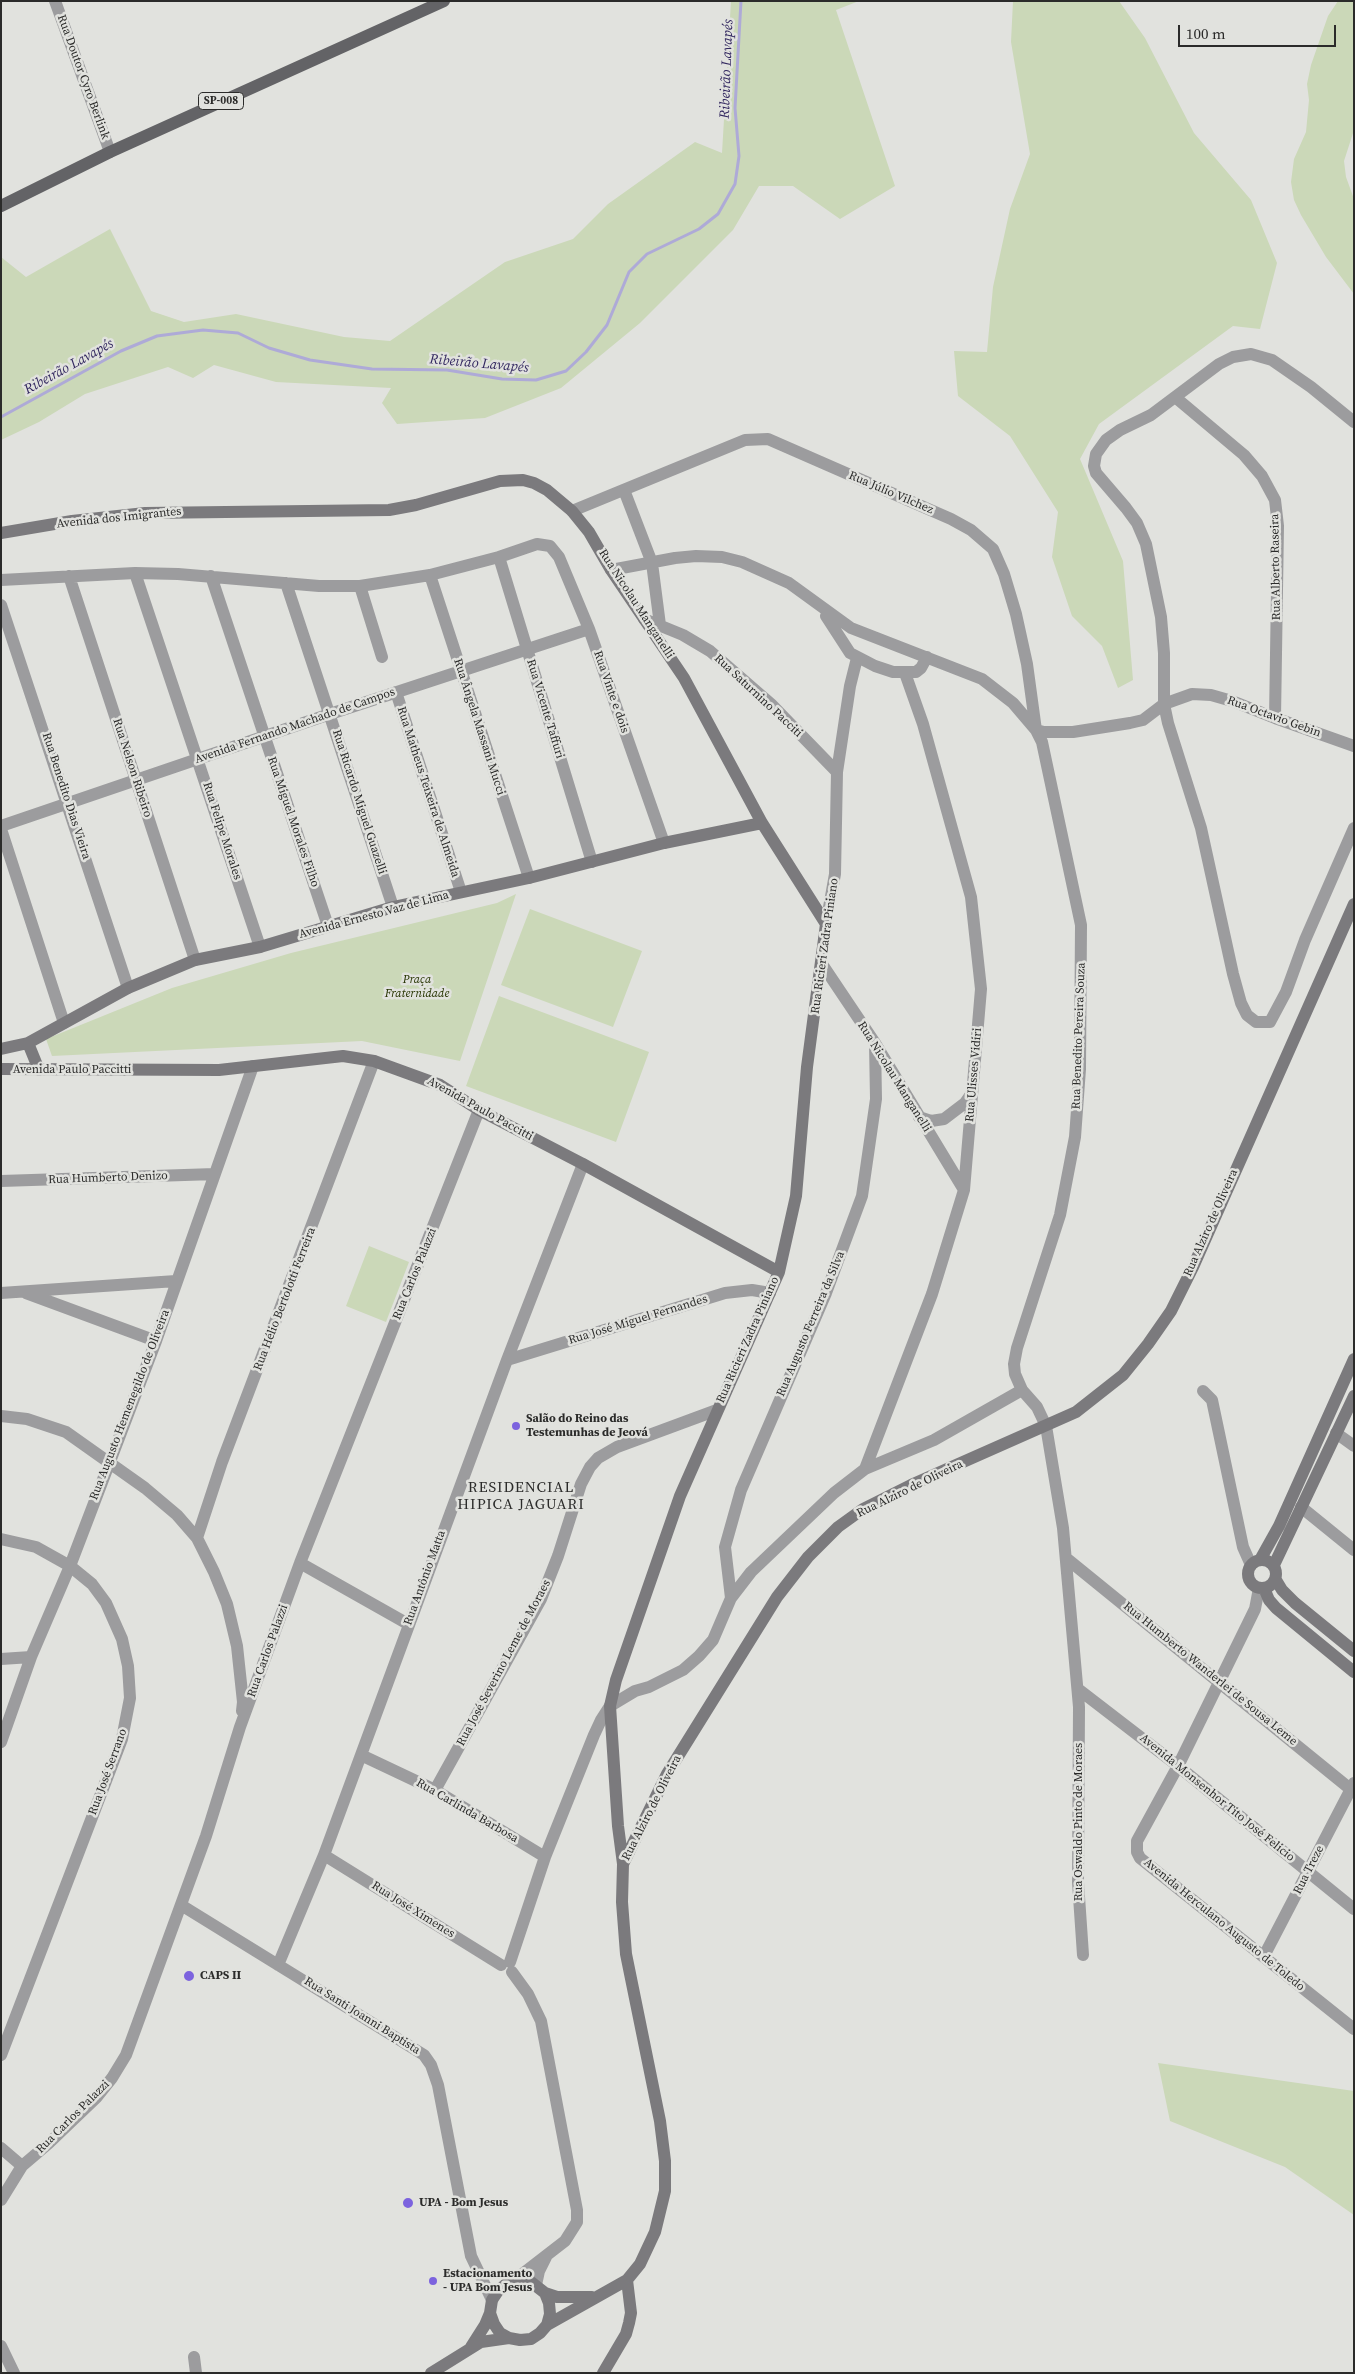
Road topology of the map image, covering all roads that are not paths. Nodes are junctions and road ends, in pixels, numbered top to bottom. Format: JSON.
{"nodes":[{"id":1,"x":55,"y":1,"type":"edge"},
{"id":2,"x":444,"y":1,"type":"edge"},
{"id":3,"x":110,"y":152,"type":"junction"},
{"id":4,"x":1,"y":206,"type":"edge"},
{"id":5,"x":1175,"y":398,"type":"junction"},
{"id":6,"x":1354,"y":422,"type":"edge"},
{"id":7,"x":624,"y":490,"type":"junction"},
{"id":8,"x":572,"y":511,"type":"junction"},
{"id":9,"x":327,"y":512,"type":"joint"},
{"id":10,"x":1,"y":533,"type":"edge"},
{"id":11,"x":499,"y":557,"type":"junction"},
{"id":12,"x":652,"y":563,"type":"junction"},
{"id":13,"x":1000,"y":564,"type":"joint"},
{"id":14,"x":611,"y":570,"type":"junction"},
{"id":15,"x":135,"y":572,"type":"junction"},
{"id":16,"x":430,"y":575,"type":"junction"},
{"id":17,"x":69,"y":576,"type":"junction"},
{"id":18,"x":211,"y":576,"type":"junction"},
{"id":19,"x":1,"y":580,"type":"edge"},
{"id":20,"x":286,"y":583,"type":"junction"},
{"id":21,"x":360,"y":586,"type":"junction"},
{"id":22,"x":1,"y":605,"type":"edge"},
{"id":23,"x":820,"y":608,"type":"junction"},
{"id":24,"x":644,"y":619,"type":"junction"},
{"id":25,"x":660,"y":626,"type":"junction"},
{"id":26,"x":835,"y":628,"type":"junction"},
{"id":27,"x":850,"y":628,"type":"junction"},
{"id":28,"x":589,"y":629,"type":"junction"},
{"id":29,"x":527,"y":650,"type":"junction"},
{"id":30,"x":928,"y":656,"type":"junction"},
{"id":31,"x":382,"y":657,"type":"dead end"},
{"id":32,"x":857,"y":658,"type":"junction"},
{"id":33,"x":461,"y":671,"type":"junction"},
{"id":34,"x":905,"y":673,"type":"junction"},
{"id":35,"x":396,"y":692,"type":"junction"},
{"id":36,"x":1164,"y":704,"type":"junction"},
{"id":37,"x":330,"y":714,"type":"junction"},
{"id":38,"x":1276,"y":718,"type":"junction"},
{"id":39,"x":1036,"y":730,"type":"junction"},
{"id":40,"x":265,"y":737,"type":"junction"},
{"id":41,"x":1354,"y":746,"type":"edge"},
{"id":42,"x":198,"y":759,"type":"junction"},
{"id":43,"x":837,"y":772,"type":"junction"},
{"id":44,"x":136,"y":780,"type":"junction"},
{"id":45,"x":68,"y":803,"type":"junction"},
{"id":46,"x":762,"y":823,"type":"junction"},
{"id":47,"x":1,"y":828,"type":"edge"},
{"id":48,"x":1354,"y":828,"type":"edge"},
{"id":49,"x":664,"y":843,"type":"junction"},
{"id":50,"x":592,"y":862,"type":"junction"},
{"id":51,"x":529,"y":878,"type":"junction"},
{"id":52,"x":461,"y":892,"type":"junction"},
{"id":53,"x":1354,"y":904,"type":"edge"},
{"id":54,"x":393,"y":907,"type":"junction"},
{"id":55,"x":826,"y":924,"type":"junction"},
{"id":56,"x":328,"y":926,"type":"junction"},
{"id":57,"x":260,"y":947,"type":"junction"},
{"id":58,"x":195,"y":960,"type":"junction"},
{"id":59,"x":822,"y":964,"type":"junction"},
{"id":60,"x":128,"y":988,"type":"junction"},
{"id":61,"x":64,"y":1023,"type":"junction"},
{"id":62,"x":28,"y":1043,"type":"junction"},
{"id":63,"x":875,"y":1043,"type":"junction"},
{"id":64,"x":2,"y":1047,"type":"edge"},
{"id":65,"x":374,"y":1060,"type":"junction"},
{"id":66,"x":252,"y":1066,"type":"junction"},
{"id":67,"x":1,"y":1070,"type":"edge"},
{"id":68,"x":39,"y":1070,"type":"junction"},
{"id":69,"x":973,"y":1091,"type":"junction"},
{"id":70,"x":480,"y":1110,"type":"junction"},
{"id":71,"x":919,"y":1118,"type":"junction"},
{"id":72,"x":583,"y":1164,"type":"junction"},
{"id":73,"x":215,"y":1174,"type":"junction"},
{"id":74,"x":1,"y":1181,"type":"edge"},
{"id":75,"x":964,"y":1190,"type":"junction"},
{"id":76,"x":779,"y":1272,"type":"junction"},
{"id":77,"x":176,"y":1281,"type":"junction"},
{"id":78,"x":21,"y":1292,"type":"junction"},
{"id":79,"x":1,"y":1293,"type":"edge"},
{"id":80,"x":770,"y":1293,"type":"junction"},
{"id":81,"x":156,"y":1341,"type":"junction"},
{"id":82,"x":1354,"y":1359,"type":"edge"},
{"id":83,"x":506,"y":1360,"type":"junction"},
{"id":84,"x":1022,"y":1390,"type":"junction"},
{"id":85,"x":1203,"y":1391,"type":"dead end"},
{"id":86,"x":1354,"y":1396,"type":"edge"},
{"id":87,"x":717,"y":1410,"type":"junction"},
{"id":88,"x":1,"y":1416,"type":"edge"},
{"id":89,"x":1046,"y":1426,"type":"junction"},
{"id":90,"x":1336,"y":1433,"type":"junction"},
{"id":91,"x":1354,"y":1446,"type":"edge"},
{"id":92,"x":109,"y":1461,"type":"junction"},
{"id":93,"x":865,"y":1469,"type":"junction"},
{"id":94,"x":1301,"y":1507,"type":"junction"},
{"id":95,"x":197,"y":1538,"type":"junction"},
{"id":96,"x":1,"y":1539,"type":"edge"},
{"id":97,"x":1354,"y":1550,"type":"edge"},
{"id":98,"x":1066,"y":1558,"type":"junction"},
{"id":99,"x":1256,"y":1562,"type":"junction"},
{"id":100,"x":300,"y":1563,"type":"junction"},
{"id":101,"x":1274,"y":1565,"type":"junction"},
{"id":102,"x":70,"y":1566,"type":"junction"},
{"id":103,"x":1276,"y":1580,"type":"junction"},
{"id":104,"x":1261,"y":1588,"type":"junction"},
{"id":105,"x":731,"y":1598,"type":"junction"},
{"id":106,"x":408,"y":1624,"type":"junction"},
{"id":107,"x":1354,"y":1651,"type":"edge"},
{"id":108,"x":32,"y":1657,"type":"junction"},
{"id":109,"x":1,"y":1659,"type":"edge"},
{"id":110,"x":1354,"y":1672,"type":"edge"},
{"id":111,"x":1219,"y":1681,"type":"junction"},
{"id":112,"x":1078,"y":1689,"type":"junction"},
{"id":113,"x":610,"y":1706,"type":"junction"},
{"id":114,"x":240,"y":1727,"type":"junction"},
{"id":115,"x":1,"y":1742,"type":"edge"},
{"id":116,"x":361,"y":1755,"type":"junction"},
{"id":117,"x":1178,"y":1766,"type":"junction"},
{"id":118,"x":1353,"y":1788,"type":"edge"},
{"id":119,"x":435,"y":1790,"type":"junction"},
{"id":120,"x":324,"y":1855,"type":"junction"},
{"id":121,"x":545,"y":1857,"type":"junction"},
{"id":122,"x":623,"y":1864,"type":"junction"},
{"id":123,"x":1309,"y":1871,"type":"junction"},
{"id":124,"x":181,"y":1905,"type":"junction"},
{"id":125,"x":1354,"y":1908,"type":"edge"},
{"id":126,"x":1083,"y":1955,"type":"dead end"},
{"id":127,"x":1264,"y":1956,"type":"junction"},
{"id":128,"x":278,"y":1964,"type":"junction"},
{"id":129,"x":508,"y":1966,"type":"junction"},
{"id":130,"x":1354,"y":2029,"type":"edge"},
{"id":131,"x":1,"y":2055,"type":"edge"},
{"id":132,"x":1,"y":2148,"type":"edge"},
{"id":133,"x":22,"y":2166,"type":"junction"},
{"id":134,"x":1,"y":2200,"type":"edge"},
{"id":135,"x":547,"y":2255,"type":"junction"},
{"id":136,"x":481,"y":2275,"type":"junction"},
{"id":137,"x":627,"y":2280,"type":"junction"},
{"id":138,"x":509,"y":2283,"type":"junction"},
{"id":139,"x":540,"y":2289,"type":"junction"},
{"id":140,"x":595,"y":2297,"type":"junction"},
{"id":141,"x":492,"y":2300,"type":"junction"},
{"id":142,"x":490,"y":2313,"type":"junction"},
{"id":143,"x":547,"y":2325,"type":"junction"},
{"id":144,"x":509,"y":2338,"type":"junction"},
{"id":145,"x":1,"y":2346,"type":"edge"},
{"id":146,"x":471,"y":2346,"type":"junction"},
{"id":147,"x":194,"y":2357,"type":"dead end"},
{"id":148,"x":14,"y":2373,"type":"edge"},
{"id":149,"x":196,"y":2373,"type":"edge"},
{"id":150,"x":431,"y":2373,"type":"edge"},
{"id":151,"x":603,"y":2373,"type":"edge"}],
"edges":[{"from":1,"to":3,"type":"street","name":"Rua Doutor Cyro Berlink"},
{"from":2,"to":3,"type":"main road","number":"SP-008"},
{"from":3,"to":4,"type":"main road","number":"SP-008"},
{"from":5,"to":6,"type":"street"},
{"from":5,"to":36,"type":"street"},
{"from":5,"to":38,"type":"street","name":"Rua Alberto Raseira"},
{"from":7,"to":8,"type":"street"},
{"from":7,"to":12,"type":"street"},
{"from":7,"to":13,"type":"street","name":"Rua Júlio Vilchez"},
{"from":8,"to":9,"type":"street","name":"Rua Nicolau Manganelli"},
{"from":8,"to":14,"type":"street","name":"Rua Nicolau Manganelli"},
{"from":9,"to":10,"type":"street","name":"Avenida dos Imigrantes"},
{"from":11,"to":16,"type":"street"},
{"from":11,"to":28,"type":"street","name":"Rua Vinte e dois"},
{"from":11,"to":29,"type":"street","name":"Rua Vicente Taffuri"},
{"from":12,"to":14,"type":"street"},
{"from":12,"to":23,"type":"street"},
{"from":12,"to":25,"type":"street"},
{"from":13,"to":39,"type":"street","name":"Rua Benedito Pereira Souza"},
{"from":14,"to":24,"type":"street","name":"Rua Nicolau Manganelli"},
{"from":15,"to":17,"type":"street"},
{"from":15,"to":18,"type":"street"},
{"from":15,"to":42,"type":"street","name":"Rua Felipe Morales"},
{"from":16,"to":21,"type":"street"},
{"from":16,"to":33,"type":"street","name":"Rua Ângela Massani Mucci"},
{"from":17,"to":19,"type":"street"},
{"from":17,"to":44,"type":"street","name":"Rua Nelson Ribeiro"},
{"from":18,"to":20,"type":"street"},
{"from":18,"to":40,"type":"street","name":"Rua Miguel Morales Filho"},
{"from":20,"to":21,"type":"street"},
{"from":20,"to":37,"type":"street","name":"Rua Ricardo Miguel Guazelli"},
{"from":21,"to":31,"type":"street"},
{"from":22,"to":45,"type":"street","name":"Rua Benedito Dias Vieira"},
{"from":23,"to":26,"type":"street"},
{"from":23,"to":27,"type":"street"},
{"from":24,"to":25,"type":"street","name":"Rua Saturnino Pacciti"},
{"from":24,"to":46,"type":"street","name":"Rua Nicolau Manganelli"},
{"from":25,"to":43,"type":"street","name":"Rua Saturnino Pacciti"},
{"from":26,"to":27,"type":"street"},
{"from":26,"to":32,"type":"street"},
{"from":27,"to":30,"type":"street"},
{"from":28,"to":29,"type":"street","name":"Avenida Fernando Machado de Campos"},
{"from":28,"to":49,"type":"street","name":"Rua Vinte e dois"},
{"from":29,"to":33,"type":"street","name":"Avenida Fernando Machado de Campos"},
{"from":29,"to":50,"type":"street","name":"Rua Vicente Taffuri"},
{"from":30,"to":34,"type":"street"},
{"from":30,"to":39,"type":"street"},
{"from":32,"to":34,"type":"street"},
{"from":32,"to":43,"type":"street","name":"Rua Ricieri Zadra Piniano"},
{"from":33,"to":35,"type":"street","name":"Avenida Fernando Machado de Campos"},
{"from":33,"to":51,"type":"street","name":"Rua Ângela Massani Mucci"},
{"from":34,"to":69,"type":"street","name":"Rua Ulisses Vidiri"},
{"from":35,"to":37,"type":"street","name":"Avenida Fernando Machado de Campos"},
{"from":35,"to":52,"type":"street","name":"Rua Matheus Teixeira de Almeida"},
{"from":36,"to":38,"type":"street","name":"Rua Octavio Gebin"},
{"from":36,"to":39,"type":"street","name":"Rua Octavio Gebin"},
{"from":36,"to":48,"type":"street"},
{"from":37,"to":40,"type":"street","name":"Avenida Fernando Machado de Campos"},
{"from":37,"to":54,"type":"street","name":"Rua Ricardo Miguel Guazelli"},
{"from":38,"to":41,"type":"street","name":"Rua Octavio Gebin"},
{"from":39,"to":84,"type":"street","name":"Rua Benedito Pereira Souza"},
{"from":40,"to":42,"type":"street","name":"Avenida Fernando Machado de Campos"},
{"from":40,"to":56,"type":"street","name":"Rua Miguel Morales Filho"},
{"from":42,"to":44,"type":"street","name":"Avenida Fernando Machado de Campos"},
{"from":42,"to":57,"type":"street","name":"Rua Felipe Morales"},
{"from":43,"to":55,"type":"street","name":"Rua Ricieri Zadra Piniano"},
{"from":44,"to":45,"type":"street","name":"Avenida Fernando Machado de Campos"},
{"from":44,"to":58,"type":"street","name":"Rua Nelson Ribeiro"},
{"from":45,"to":47,"type":"street","name":"Avenida Fernando Machado de Campos"},
{"from":45,"to":60,"type":"street","name":"Rua Benedito Dias Vieira"},
{"from":46,"to":49,"type":"street","name":"Avenida Ernesto Vaz de Lima"},
{"from":46,"to":55,"type":"street","name":"Rua Nicolau Manganelli"},
{"from":47,"to":61,"type":"street"},
{"from":49,"to":50,"type":"street","name":"Avenida Ernesto Vaz de Lima"},
{"from":50,"to":51,"type":"street","name":"Avenida Ernesto Vaz de Lima"},
{"from":51,"to":52,"type":"street","name":"Avenida Ernesto Vaz de Lima"},
{"from":52,"to":54,"type":"street","name":"Avenida Ernesto Vaz de Lima"},
{"from":53,"to":89,"type":"street","name":"Rua Alziro de Oliveira"},
{"from":54,"to":56,"type":"street","name":"Avenida Ernesto Vaz de Lima"},
{"from":55,"to":59,"type":"street","name":"Rua Ricieri Zadra Piniano"},
{"from":56,"to":57,"type":"street","name":"Avenida Ernesto Vaz de Lima"},
{"from":57,"to":58,"type":"street","name":"Avenida Ernesto Vaz de Lima"},
{"from":58,"to":60,"type":"street","name":"Avenida Ernesto Vaz de Lima"},
{"from":59,"to":63,"type":"street","name":"Rua Nicolau Manganelli"},
{"from":59,"to":76,"type":"street","name":"Rua Ricieri Zadra Piniano"},
{"from":60,"to":61,"type":"street","name":"Avenida Ernesto Vaz de Lima"},
{"from":61,"to":62,"type":"street","name":"Avenida Ernesto Vaz de Lima"},
{"from":62,"to":64,"type":"street","name":"Avenida Ernesto Vaz de Lima"},
{"from":62,"to":68,"type":"street"},
{"from":63,"to":71,"type":"street","name":"Rua Nicolau Manganelli"},
{"from":63,"to":105,"type":"street","name":"Rua Augusto Ferreira da Silva"},
{"from":65,"to":66,"type":"street","name":"Avenida Paulo Paccitti"},
{"from":65,"to":70,"type":"street","name":"Avenida Paulo Paccitti"},
{"from":65,"to":95,"type":"street","name":"Rua Hélio Bertolotti Ferreira"},
{"from":66,"to":68,"type":"street","name":"Avenida Paulo Paccitti"},
{"from":66,"to":73,"type":"street","name":"Rua Augusto Hemenegildo de Oliveira"},
{"from":67,"to":68,"type":"street","name":"Avenida Paulo Paccitti"},
{"from":69,"to":71,"type":"street"},
{"from":69,"to":75,"type":"street","name":"Rua Ulisses Vidiri"},
{"from":70,"to":72,"type":"street","name":"Avenida Paulo Paccitti"},
{"from":70,"to":100,"type":"street","name":"Rua Carlos Palazzi"},
{"from":71,"to":75,"type":"street","name":"Rua Nicolau Manganelli"},
{"from":72,"to":76,"type":"street","name":"Avenida Paulo Paccitti"},
{"from":72,"to":83,"type":"street","name":"Rua Antônio Matta"},
{"from":73,"to":74,"type":"street","name":"Rua Humberto Denizo"},
{"from":73,"to":77,"type":"street","name":"Rua Augusto Hemenegildo de Oliveira"},
{"from":75,"to":93,"type":"street","name":"Rua Ulisses Vidiri"},
{"from":76,"to":80,"type":"street","name":"Rua Ricieri Zadra Piniano"},
{"from":77,"to":78,"type":"street"},
{"from":77,"to":81,"type":"street","name":"Rua Augusto Hemenegildo de Oliveira"},
{"from":78,"to":79,"type":"street"},
{"from":78,"to":81,"type":"street"},
{"from":80,"to":83,"type":"street","name":"Rua José Miguel Fernandes"},
{"from":80,"to":87,"type":"street","name":"Rua Ricieri Zadra Piniano"},
{"from":81,"to":92,"type":"street","name":"Rua Augusto Hemenegildo de Oliveira"},
{"from":82,"to":99,"type":"street"},
{"from":83,"to":106,"type":"street","name":"Rua Antônio Matta"},
{"from":84,"to":89,"type":"street","name":"Rua Benedito Pereira Souza"},
{"from":84,"to":93,"type":"street"},
{"from":85,"to":99,"type":"street"},
{"from":86,"to":90,"type":"street"},
{"from":87,"to":113,"type":"street","name":"Rua Ricieri Zadra Piniano"},
{"from":87,"to":119,"type":"street","name":"Rua José Severino Leme de Moraes"},
{"from":88,"to":92,"type":"street"},
{"from":89,"to":98,"type":"street","name":"Rua Benedito Pereira Souza"},
{"from":89,"to":122,"type":"street","name":"Rua Alziro de Oliveira"},
{"from":90,"to":91,"type":"street"},
{"from":90,"to":94,"type":"street"},
{"from":92,"to":95,"type":"street"},
{"from":92,"to":102,"type":"street","name":"Rua Augusto Hemenegildo de Oliveira"},
{"from":93,"to":105,"type":"street"},
{"from":94,"to":97,"type":"street"},
{"from":94,"to":101,"type":"street"},
{"from":95,"to":114,"type":"street"},
{"from":96,"to":102,"type":"street","name":"Rua José Serrano"},
{"from":98,"to":111,"type":"street","name":"Rua Humberto Wanderlei de Sousa Leme"},
{"from":98,"to":112,"type":"street","name":"Rua Oswaldo Pinto de Moraes"},
{"from":99,"to":101,"type":"street"},
{"from":99,"to":104,"type":"street"},
{"from":100,"to":106,"type":"street"},
{"from":100,"to":114,"type":"street","name":"Rua Carlos Palazzi"},
{"from":101,"to":103,"type":"street"},
{"from":102,"to":108,"type":"street","name":"Rua Augusto Hemenegildo de Oliveira"},
{"from":102,"to":131,"type":"street","name":"Rua José Serrano"},
{"from":103,"to":104,"type":"street"},
{"from":103,"to":107,"type":"street"},
{"from":104,"to":110,"type":"street"},
{"from":104,"to":111,"type":"street","name":"Avenida Herculano Augusto de Toledo"},
{"from":105,"to":113,"type":"street"},
{"from":106,"to":116,"type":"street","name":"Rua Antônio Matta"},
{"from":108,"to":109,"type":"street"},
{"from":108,"to":115,"type":"street","name":"Rua Augusto Hemenegildo de Oliveira"},
{"from":111,"to":117,"type":"street","name":"Avenida Herculano Augusto de Toledo"},
{"from":111,"to":118,"type":"street","name":"Rua Humberto Wanderlei de Sousa Leme"},
{"from":112,"to":117,"type":"street","name":"Avenida Monsenhor Tito José Felicio"},
{"from":112,"to":126,"type":"street","name":"Rua Oswaldo Pinto de Moraes"},
{"from":113,"to":121,"type":"street"},
{"from":113,"to":122,"type":"street","name":"Rua Ricieri Zadra Piniano"},
{"from":114,"to":124,"type":"street","name":"Rua Carlos Palazzi"},
{"from":116,"to":119,"type":"street","name":"Rua Carlinda Barbosa"},
{"from":116,"to":120,"type":"street","name":"Rua Antônio Matta"},
{"from":117,"to":123,"type":"street","name":"Avenida Monsenhor Tito José Felicio"},
{"from":117,"to":127,"type":"street","name":"Avenida Herculano Augusto de Toledo"},
{"from":118,"to":123,"type":"street","name":"Rua Treze"},
{"from":119,"to":121,"type":"street","name":"Rua Carlinda Barbosa"},
{"from":120,"to":128,"type":"street","name":"Rua Antônio Matta"},
{"from":120,"to":129,"type":"street","name":"Rua José Ximenes"},
{"from":121,"to":129,"type":"street"},
{"from":122,"to":137,"type":"street","name":"Rua Alziro de Oliveira"},
{"from":123,"to":125,"type":"street","name":"Avenida Monsenhor Tito José Felicio"},
{"from":123,"to":127,"type":"street","name":"Rua Treze"},
{"from":124,"to":128,"type":"street","name":"Rua Santi Joanni Baptista"},
{"from":124,"to":133,"type":"street","name":"Rua Carlos Palazzi"},
{"from":127,"to":130,"type":"street","name":"Avenida Herculano Augusto de Toledo"},
{"from":128,"to":136,"type":"street","name":"Rua Santi Joanni Baptista"},
{"from":129,"to":135,"type":"street"},
{"from":132,"to":133,"type":"street"},
{"from":133,"to":134,"type":"street","name":"Rua Carlos Palazzi"},
{"from":135,"to":138,"type":"street"},
{"from":135,"to":139,"type":"street"},
{"from":136,"to":138,"type":"street"},
{"from":136,"to":141,"type":"street","name":"Rua Santi Joanni Baptista"},
{"from":137,"to":140,"type":"street","name":"Rua Alziro de Oliveira"},
{"from":137,"to":151,"type":"street"},
{"from":138,"to":139,"type":"street","name":"Rua Alziro de Oliveira"},
{"from":138,"to":141,"type":"street"},
{"from":139,"to":140,"type":"street","name":"Rua Alziro de Oliveira"},
{"from":139,"to":143,"type":"street"},
{"from":140,"to":143,"type":"street","name":"Rua Alziro de Oliveira"},
{"from":141,"to":142,"type":"street","name":"Rua Alziro de Oliveira"},
{"from":142,"to":144,"type":"street"},
{"from":142,"to":146,"type":"street","name":"Rua Alziro de Oliveira"},
{"from":143,"to":144,"type":"street","name":"Rua Alziro de Oliveira"},
{"from":144,"to":146,"type":"street","name":"Rua Alziro de Oliveira"},
{"from":145,"to":148,"type":"street"},
{"from":146,"to":150,"type":"street","name":"Rua Alziro de Oliveira"},
{"from":147,"to":149,"type":"street"}]}
